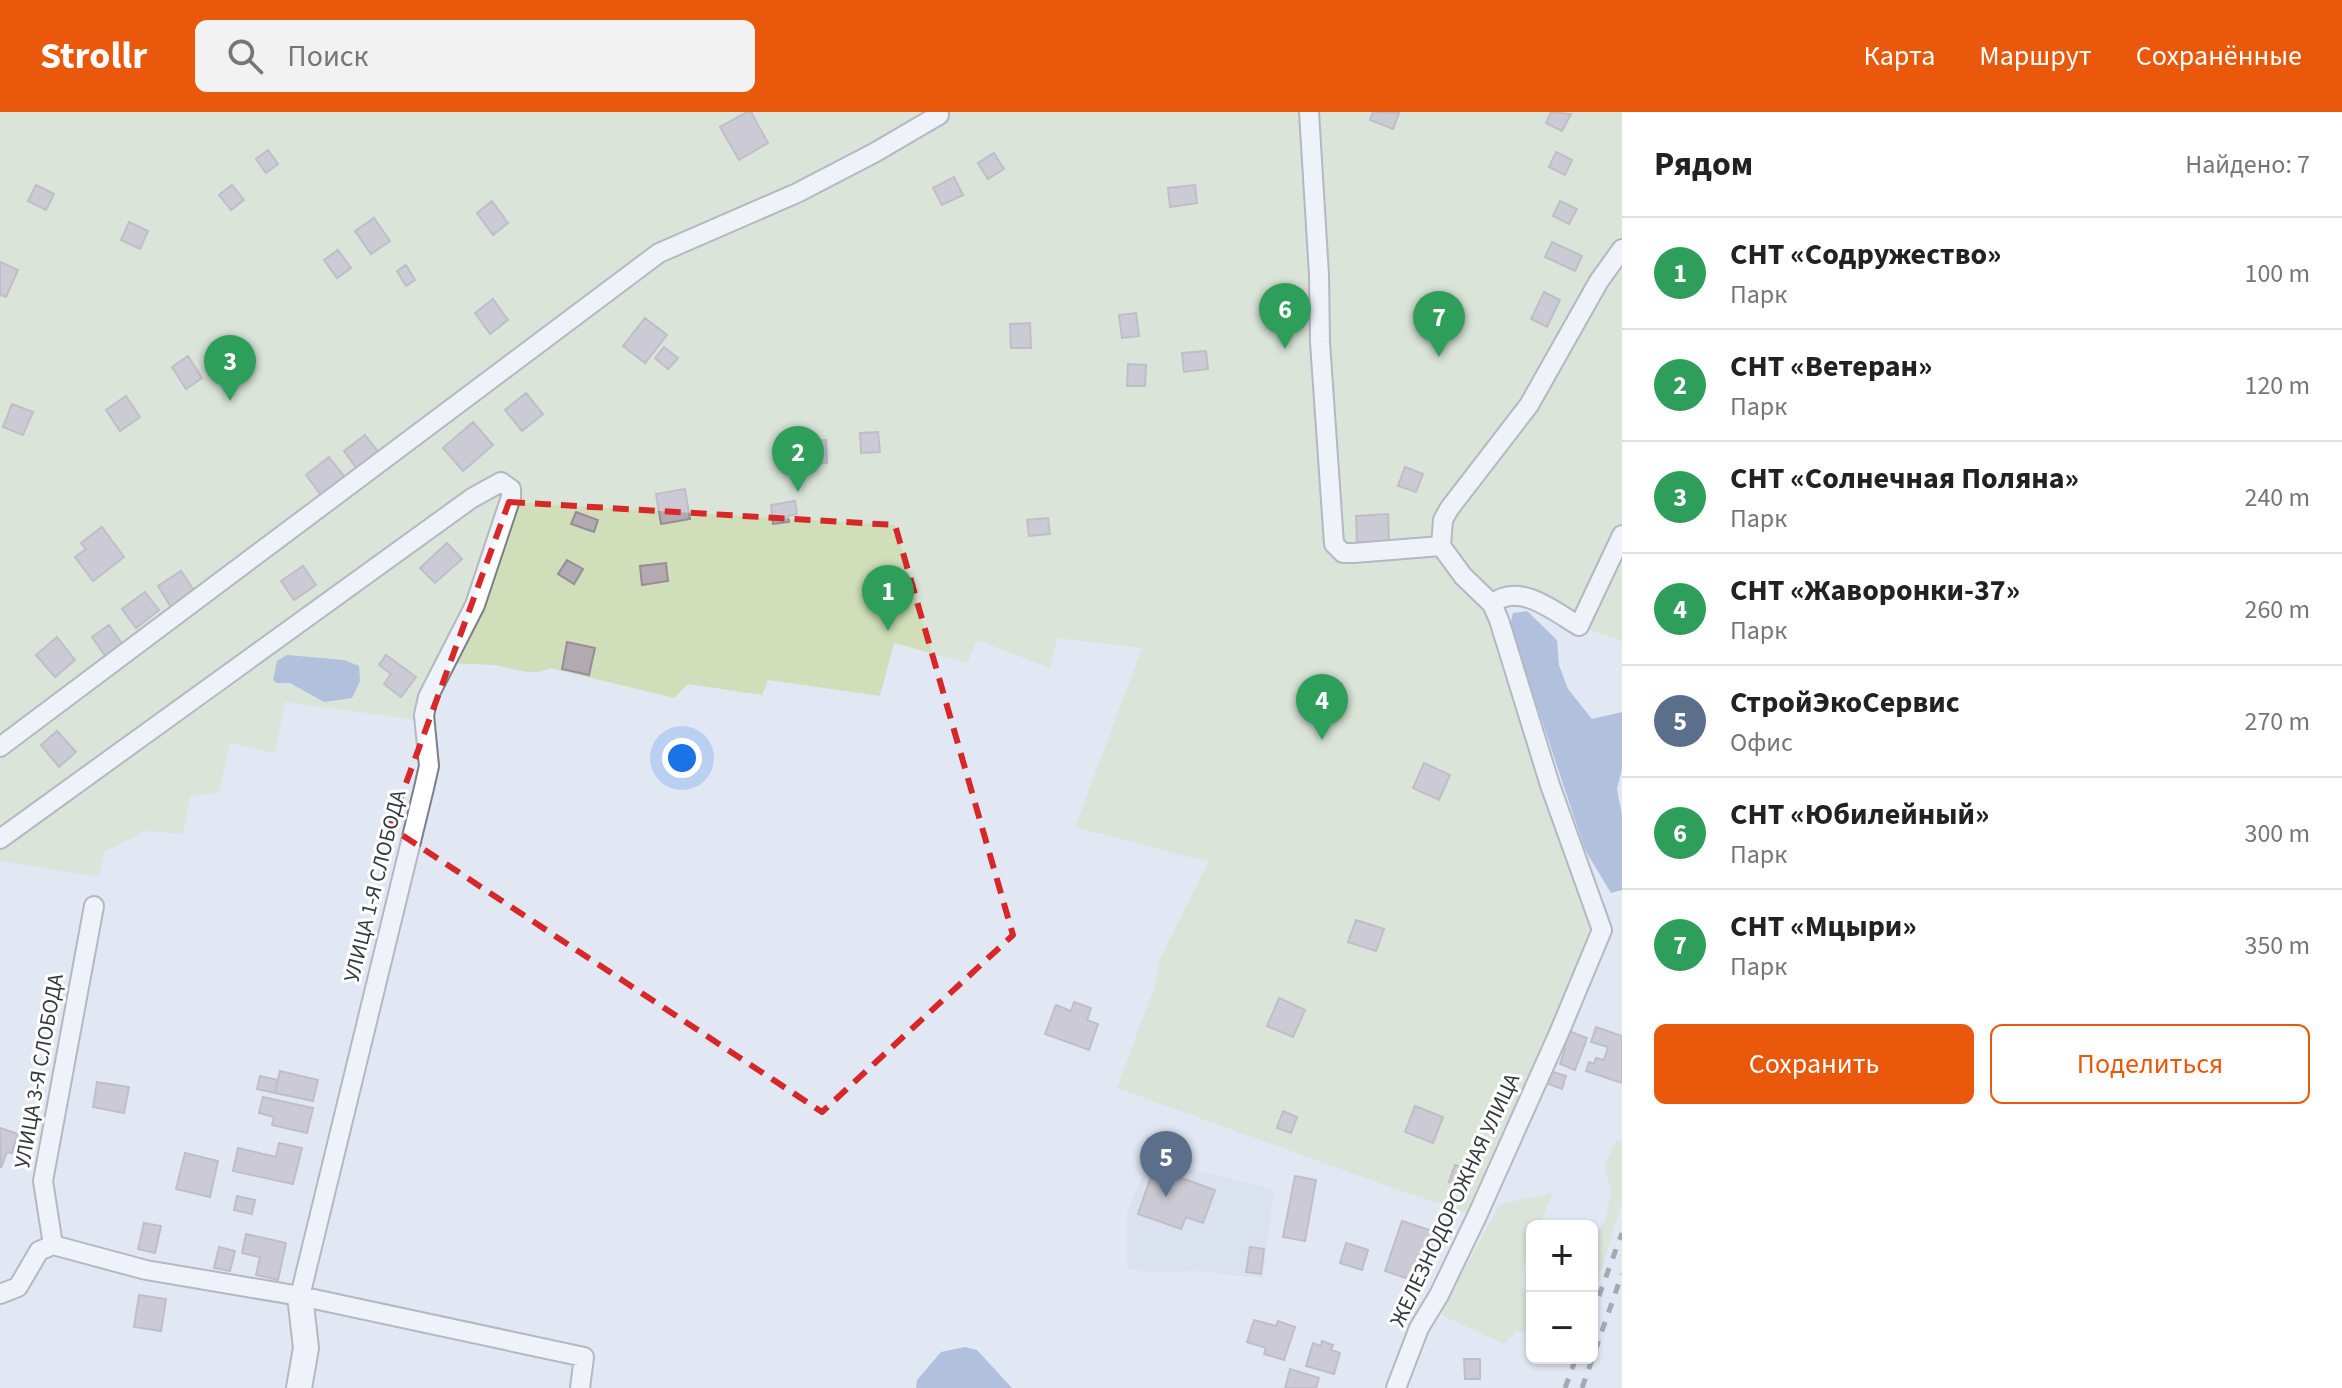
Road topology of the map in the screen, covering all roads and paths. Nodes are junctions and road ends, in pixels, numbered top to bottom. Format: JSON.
{"nodes":[{"id":1,"x":1309,"y":112,"type":"edge"},
{"id":2,"x":939,"y":115,"type":"dead end"},
{"id":3,"x":1622,"y":249,"type":"edge"},
{"id":4,"x":1622,"y":535,"type":"edge"},
{"id":5,"x":1441,"y":546,"type":"junction"},
{"id":6,"x":1492,"y":604,"type":"junction"},
{"id":7,"x":0,"y":747,"type":"edge"},
{"id":8,"x":0,"y":839,"type":"edge"},
{"id":9,"x":94,"y":906,"type":"dead end"},
{"id":10,"x":53,"y":1245,"type":"junction"},
{"id":11,"x":0,"y":1294,"type":"edge"},
{"id":12,"x":300,"y":1296,"type":"junction"},
{"id":13,"x":299,"y":1388,"type":"edge"},
{"id":14,"x":580,"y":1388,"type":"edge"},
{"id":15,"x":1396,"y":1388,"type":"edge"}],
"edges":[{"from":1,"to":5,"type":"street"},
{"from":2,"to":7,"type":"street"},
{"from":3,"to":5,"type":"street"},
{"from":4,"to":6,"type":"street"},
{"from":5,"to":6,"type":"street"},
{"from":6,"to":15,"type":"street","name":"ЖЕЛЕЗНОДОРОЖНАЯ УЛИЦА"},
{"from":8,"to":12,"type":"street","name":"УЛИЦА 1-Я СЛОБОДА"},
{"from":9,"to":10,"type":"street","name":"УЛИЦА 3-Я СЛОБОДА"},
{"from":10,"to":11,"type":"street"},
{"from":10,"to":12,"type":"street"},
{"from":12,"to":13,"type":"street"},
{"from":12,"to":14,"type":"street"}]}
